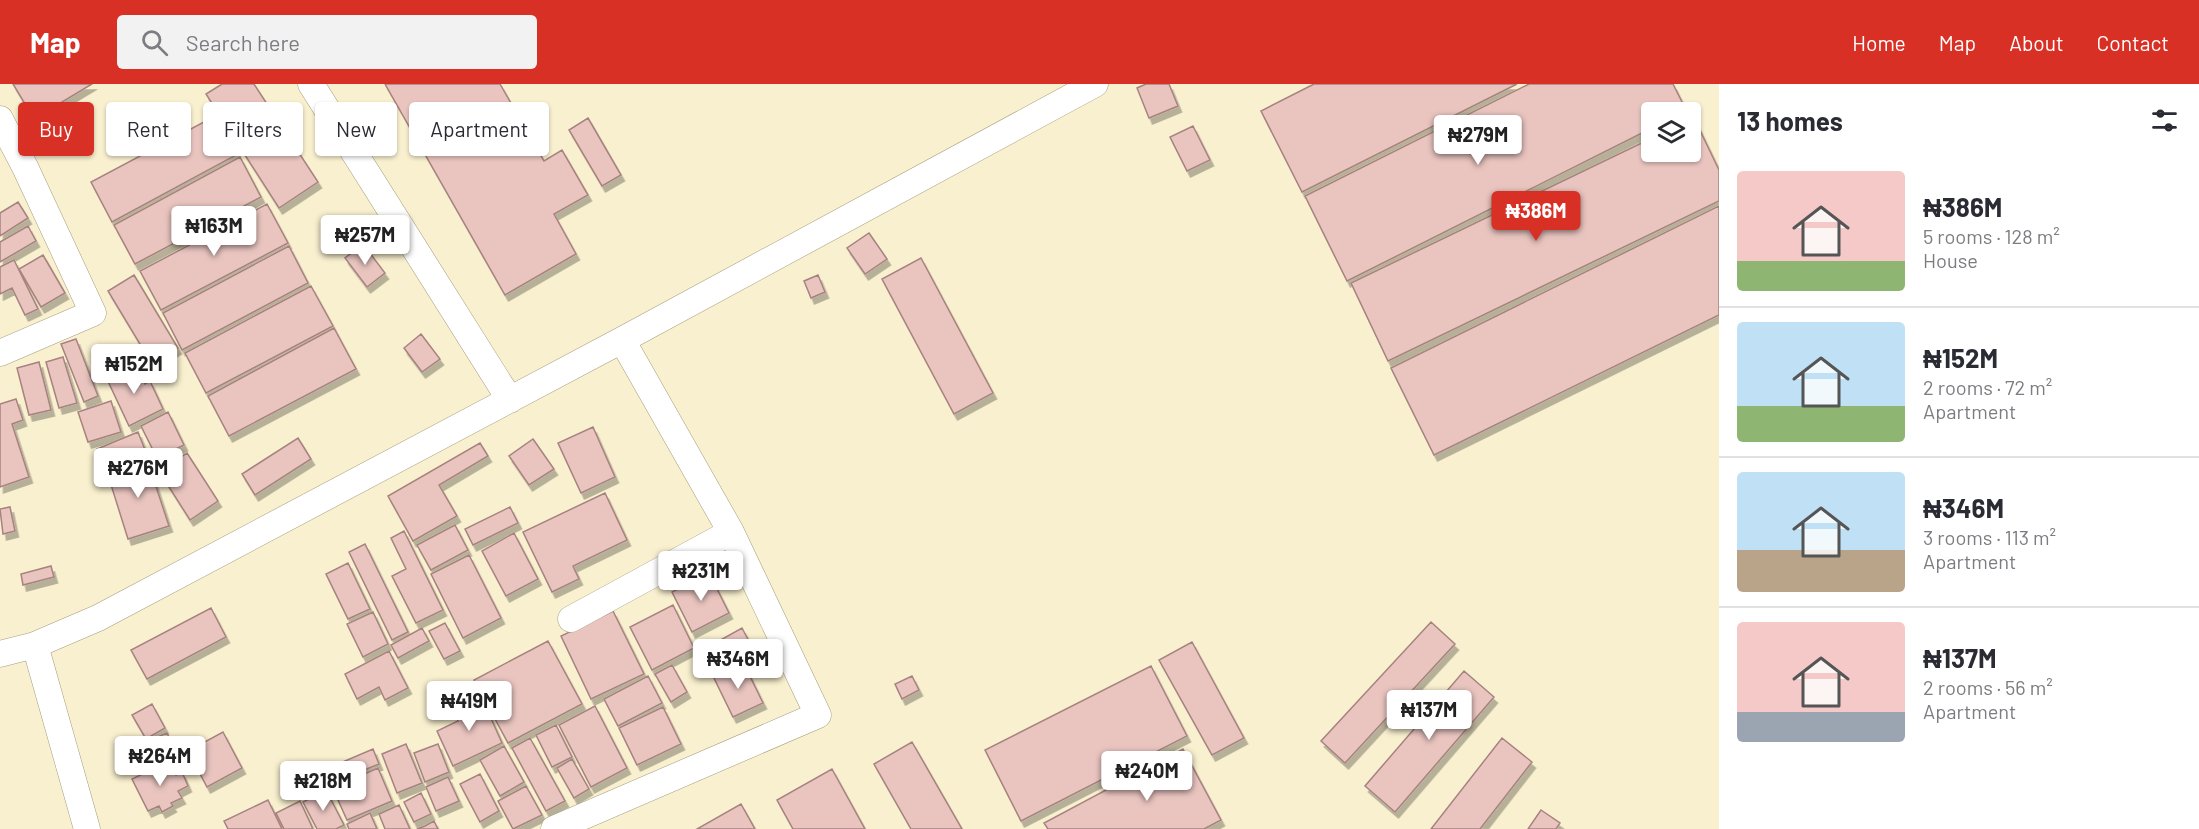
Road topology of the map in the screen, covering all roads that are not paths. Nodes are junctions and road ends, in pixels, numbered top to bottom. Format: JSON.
{"nodes":[{"id":1,"x":311,"y":84,"type":"edge"},
{"id":2,"x":1095,"y":84,"type":"edge"},
{"id":3,"x":0,"y":119,"type":"edge"},
{"id":4,"x":622,"y":340,"type":"junction"},
{"id":5,"x":0,"y":353,"type":"edge"},
{"id":6,"x":510,"y":400,"type":"junction"},
{"id":7,"x":731,"y":532,"type":"junction"},
{"id":8,"x":571,"y":619,"type":"dead end"},
{"id":9,"x":34,"y":645,"type":"junction"},
{"id":10,"x":0,"y":654,"type":"edge"},
{"id":11,"x":87,"y":829,"type":"edge"},
{"id":12,"x":554,"y":829,"type":"edge"}],
"edges":[{"from":1,"to":6,"type":"street"},
{"from":2,"to":4,"type":"street"},
{"from":3,"to":5,"type":"street"},
{"from":4,"to":6,"type":"street"},
{"from":4,"to":7,"type":"street"},
{"from":6,"to":9,"type":"street"},
{"from":7,"to":8,"type":"street"},
{"from":7,"to":12,"type":"street"},
{"from":9,"to":10,"type":"street"},
{"from":9,"to":11,"type":"street"}]}
